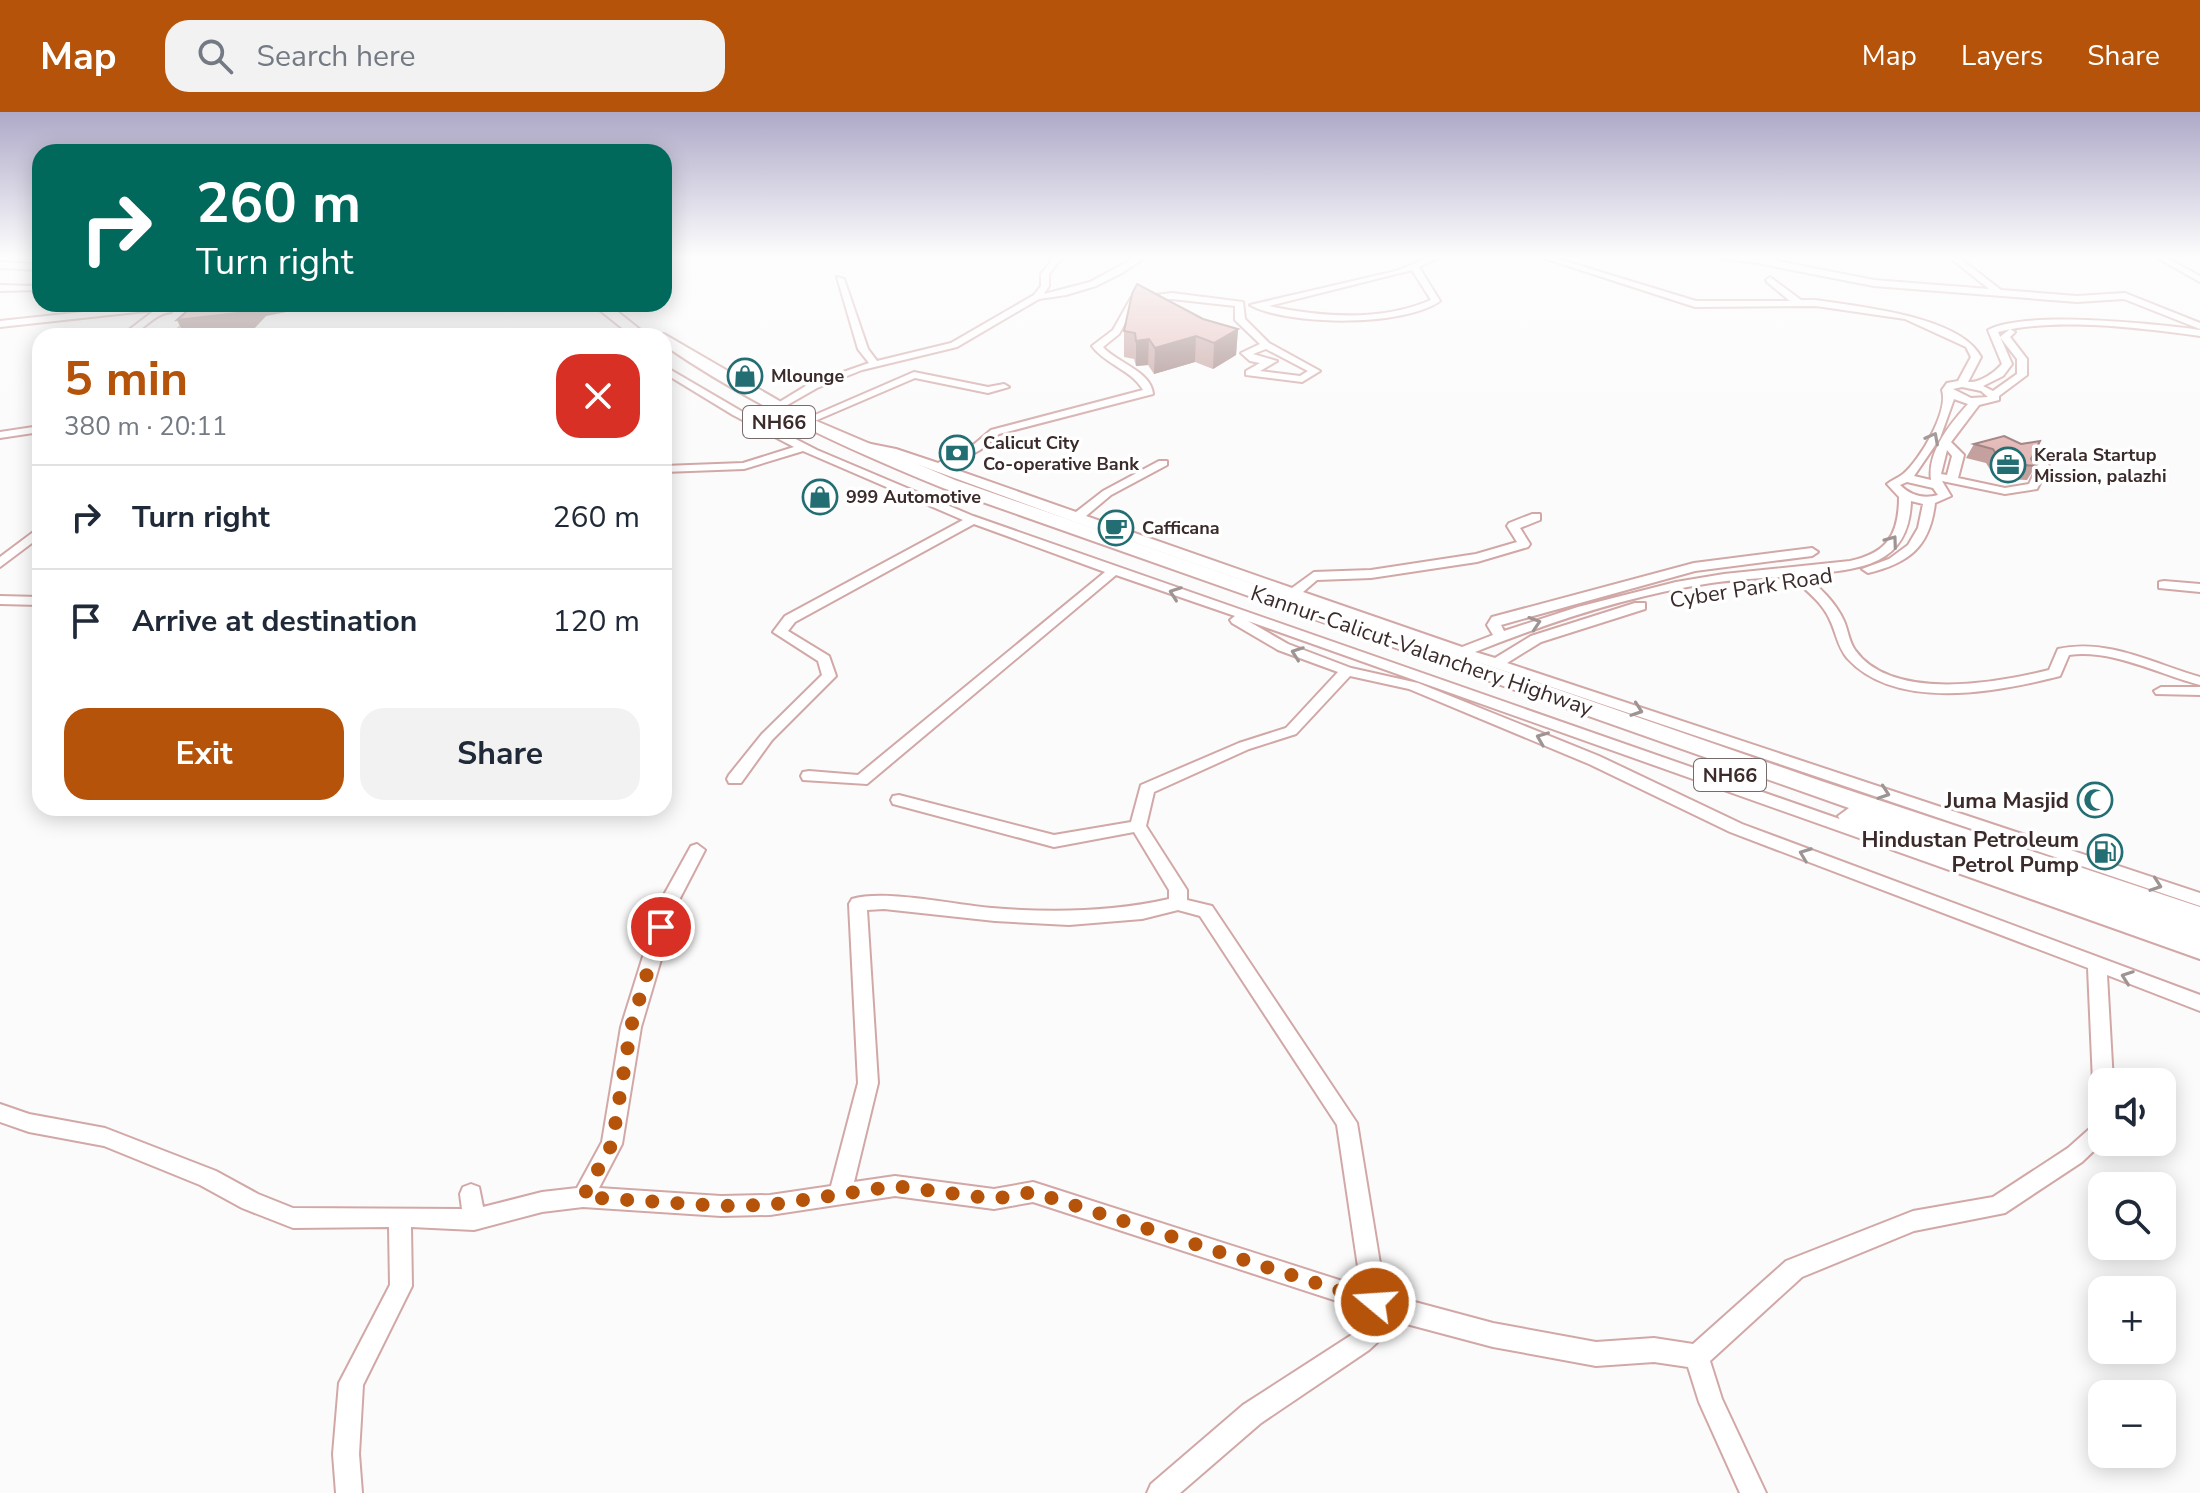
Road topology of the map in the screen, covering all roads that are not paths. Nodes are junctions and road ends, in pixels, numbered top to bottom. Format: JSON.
{"nodes":[{"id":1,"x":32,"y":320,"type":"edge"},
{"id":2,"x":854,"y":320,"type":"edge"},
{"id":3,"x":1001,"y":320,"type":"edge"},
{"id":4,"x":1127,"y":320,"type":"edge"},
{"id":5,"x":1240,"y":320,"type":"edge"},
{"id":6,"x":1911,"y":320,"type":"edge"},
{"id":7,"x":0,"y":324,"type":"edge"},
{"id":8,"x":1113,"y":336,"type":"junction"},
{"id":9,"x":2198,"y":336,"type":"edge"},
{"id":10,"x":672,"y":343,"type":"edge"},
{"id":11,"x":1266,"y":345,"type":"junction"},
{"id":12,"x":1282,"y":352,"type":"junction"},
{"id":13,"x":1115,"y":360,"type":"junction"},
{"id":14,"x":874,"y":363,"type":"junction"},
{"id":15,"x":1267,"y":363,"type":"junction"},
{"id":16,"x":672,"y":370,"type":"edge"},
{"id":17,"x":672,"y":371,"type":"edge"},
{"id":18,"x":1962,"y":384,"type":"junction"},
{"id":19,"x":1975,"y":386,"type":"junction"},
{"id":20,"x":1004,"y":387,"type":"dead end"},
{"id":21,"x":1949,"y":393,"type":"junction"},
{"id":22,"x":1994,"y":395,"type":"junction"},
{"id":23,"x":1976,"y":402,"type":"junction"},
{"id":24,"x":778,"y":406,"type":"junction"},
{"id":25,"x":806,"y":421,"type":"junction"},
{"id":26,"x":32,"y":430,"type":"edge"},
{"id":27,"x":0,"y":435,"type":"edge"},
{"id":28,"x":848,"y":442,"type":"junction"},
{"id":29,"x":1947,"y":444,"type":"junction"},
{"id":30,"x":802,"y":448,"type":"junction"},
{"id":31,"x":1163,"y":463,"type":"dead end"},
{"id":32,"x":2043,"y":465,"type":"dead end"},
{"id":33,"x":672,"y":466,"type":"edge"},
{"id":34,"x":937,"y":468,"type":"junction"},
{"id":35,"x":1906,"y":478,"type":"junction"},
{"id":36,"x":1952,"y":480,"type":"junction"},
{"id":37,"x":1936,"y":481,"type":"junction"},
{"id":38,"x":1905,"y":495,"type":"junction"},
{"id":39,"x":1929,"y":501,"type":"junction"},
{"id":40,"x":1536,"y":517,"type":"dead end"},
{"id":41,"x":1076,"y":518,"type":"junction"},
{"id":42,"x":975,"y":519,"type":"junction"},
{"id":43,"x":32,"y":537,"type":"edge"},
{"id":44,"x":1812,"y":552,"type":"dead end"},
{"id":45,"x":0,"y":563,"type":"edge"},
{"id":46,"x":1113,"y":571,"type":"junction"},
{"id":47,"x":1801,"y":578,"type":"junction"},
{"id":48,"x":2164,"y":585,"type":"dead end"},
{"id":49,"x":2200,"y":588,"type":"edge"},
{"id":50,"x":0,"y":600,"type":"edge"},
{"id":51,"x":32,"y":601,"type":"edge"},
{"id":52,"x":1277,"y":601,"type":"junction"},
{"id":53,"x":1218,"y":609,"type":"junction"},
{"id":54,"x":1500,"y":636,"type":"junction"},
{"id":55,"x":1462,"y":652,"type":"junction"},
{"id":56,"x":1497,"y":663,"type":"junction"},
{"id":57,"x":1347,"y":671,"type":"junction"},
{"id":58,"x":2200,"y":681,"type":"edge"},
{"id":59,"x":2161,"y":691,"type":"dead end"},
{"id":60,"x":2200,"y":691,"type":"edge"},
{"id":61,"x":809,"y":776,"type":"dead end"},
{"id":62,"x":735,"y":779,"type":"dead end"},
{"id":63,"x":899,"y":800,"type":"dead end"},
{"id":64,"x":1138,"y":826,"type":"junction"},
{"id":65,"x":697,"y":850,"type":"dead end"},
{"id":66,"x":2200,"y":900,"type":"edge"},
{"id":67,"x":1178,"y":904,"type":"junction"},
{"id":68,"x":2200,"y":917,"type":"edge"},
{"id":69,"x":2200,"y":936,"type":"edge"},
{"id":70,"x":2200,"y":952,"type":"edge"},
{"id":71,"x":2097,"y":966,"type":"junction"},
{"id":72,"x":2200,"y":1003,"type":"edge"},
{"id":73,"x":2102,"y":1068,"type":"edge"},
{"id":74,"x":0,"y":1113,"type":"edge"},
{"id":75,"x":2088,"y":1143,"type":"edge"},
{"id":76,"x":471,"y":1194,"type":"dead end"},
{"id":77,"x":840,"y":1194,"type":"junction"},
{"id":78,"x":583,"y":1197,"type":"junction"},
{"id":79,"x":400,"y":1217,"type":"junction"},
{"id":80,"x":474,"y":1220,"type":"junction"},
{"id":81,"x":1386,"y":1306,"type":"junction"},
{"id":82,"x":1697,"y":1357,"type":"junction"},
{"id":83,"x":349,"y":1493,"type":"edge"},
{"id":84,"x":1160,"y":1493,"type":"edge"},
{"id":85,"x":1753,"y":1493,"type":"edge"}],
"edges":[{"from":1,"to":7,"type":"street"},
{"from":2,"to":14,"type":"street"},
{"from":3,"to":14,"type":"street"},
{"from":4,"to":8,"type":"street"},
{"from":5,"to":11,"type":"street"},
{"from":6,"to":18,"type":"street"},
{"from":8,"to":13,"type":"street"},
{"from":8,"to":13,"type":"street"},
{"from":9,"to":19,"type":"street"},
{"from":9,"to":22,"type":"street"},
{"from":10,"to":24,"type":"highway","name":"Kannur-Calicut-Valanchery Highway","number":"NH66"},
{"from":11,"to":12,"type":"street"},
{"from":11,"to":15,"type":"street"},
{"from":12,"to":15,"type":"street"},
{"from":12,"to":15,"type":"street"},
{"from":13,"to":34,"type":"street"},
{"from":14,"to":24,"type":"street"},
{"from":16,"to":52,"type":"highway","name":"Kannur-Calicut-Valanchery Highway","number":"NH66"},
{"from":17,"to":30,"type":"street"},
{"from":18,"to":19,"type":"street"},
{"from":18,"to":21,"type":"street"},
{"from":19,"to":22,"type":"street"},
{"from":20,"to":25,"type":"street"},
{"from":21,"to":23,"type":"street"},
{"from":35,"to":21,"type":"street","one_way":true},
{"from":22,"to":23,"type":"street"},
{"from":23,"to":29,"type":"street"},
{"from":24,"to":25,"type":"highway","name":"Kannur-Calicut-Valanchery Highway","number":"NH66"},
{"from":25,"to":28,"type":"highway","name":"Kannur-Calicut-Valanchery Highway","number":"NH66"},
{"from":26,"to":27,"type":"street"},
{"from":28,"to":34,"type":"street"},
{"from":28,"to":52,"type":"highway","name":"Kannur-Calicut-Valanchery Highway","number":"NH66"},
{"from":29,"to":36,"type":"street"},
{"from":29,"to":37,"type":"street"},
{"from":30,"to":33,"type":"street"},
{"from":30,"to":42,"type":"street"},
{"from":31,"to":41,"type":"street"},
{"from":32,"to":36,"type":"street"},
{"from":34,"to":41,"type":"street"},
{"from":35,"to":37,"type":"street"},
{"from":35,"to":38,"type":"street"},
{"from":36,"to":37,"type":"street"},
{"from":37,"to":39,"type":"street"},
{"from":38,"to":39,"type":"street"},
{"from":54,"to":38,"type":"street","one_way":true},
{"from":39,"to":47,"type":"street","name":"Cyber Park Road"},
{"from":40,"to":52,"type":"street"},
{"from":41,"to":52,"type":"street"},
{"from":42,"to":46,"type":"street"},
{"from":42,"to":62,"type":"street"},
{"from":43,"to":45,"type":"street"},
{"from":44,"to":54,"type":"street"},
{"from":53,"to":46,"type":"street","one_way":true},
{"from":46,"to":61,"type":"street"},
{"from":47,"to":56,"type":"street","name":"Cyber Park Road"},
{"from":47,"to":58,"type":"street"},
{"from":48,"to":49,"type":"street"},
{"from":50,"to":51,"type":"street"},
{"from":52,"to":55,"type":"street"},
{"from":52,"to":68,"type":"highway","name":"Kannur-Calicut-Valanchery Highway","number":"NH66"},
{"from":52,"to":69,"type":"highway","number":"NH66"},
{"from":57,"to":53,"type":"street","one_way":true},
{"from":53,"to":70,"type":"street"},
{"from":54,"to":55,"type":"street"},
{"from":55,"to":56,"type":"street"},
{"from":56,"to":66,"type":"street","one_way":true},
{"from":57,"to":64,"type":"street"},
{"from":71,"to":57,"type":"street","one_way":true},
{"from":59,"to":60,"type":"street"},
{"from":63,"to":64,"type":"street"},
{"from":64,"to":67,"type":"street"},
{"from":65,"to":78,"type":"street"},
{"from":67,"to":77,"type":"street"},
{"from":67,"to":81,"type":"street"},
{"from":72,"to":71,"type":"street","one_way":true},
{"from":71,"to":73,"type":"street"},
{"from":74,"to":79,"type":"street"},
{"from":75,"to":82,"type":"street"},
{"from":76,"to":80,"type":"street"},
{"from":77,"to":78,"type":"street"},
{"from":77,"to":81,"type":"street"},
{"from":78,"to":80,"type":"street"},
{"from":79,"to":80,"type":"street"},
{"from":79,"to":83,"type":"street"},
{"from":81,"to":82,"type":"street"},
{"from":81,"to":84,"type":"street"},
{"from":82,"to":85,"type":"street"}]}
